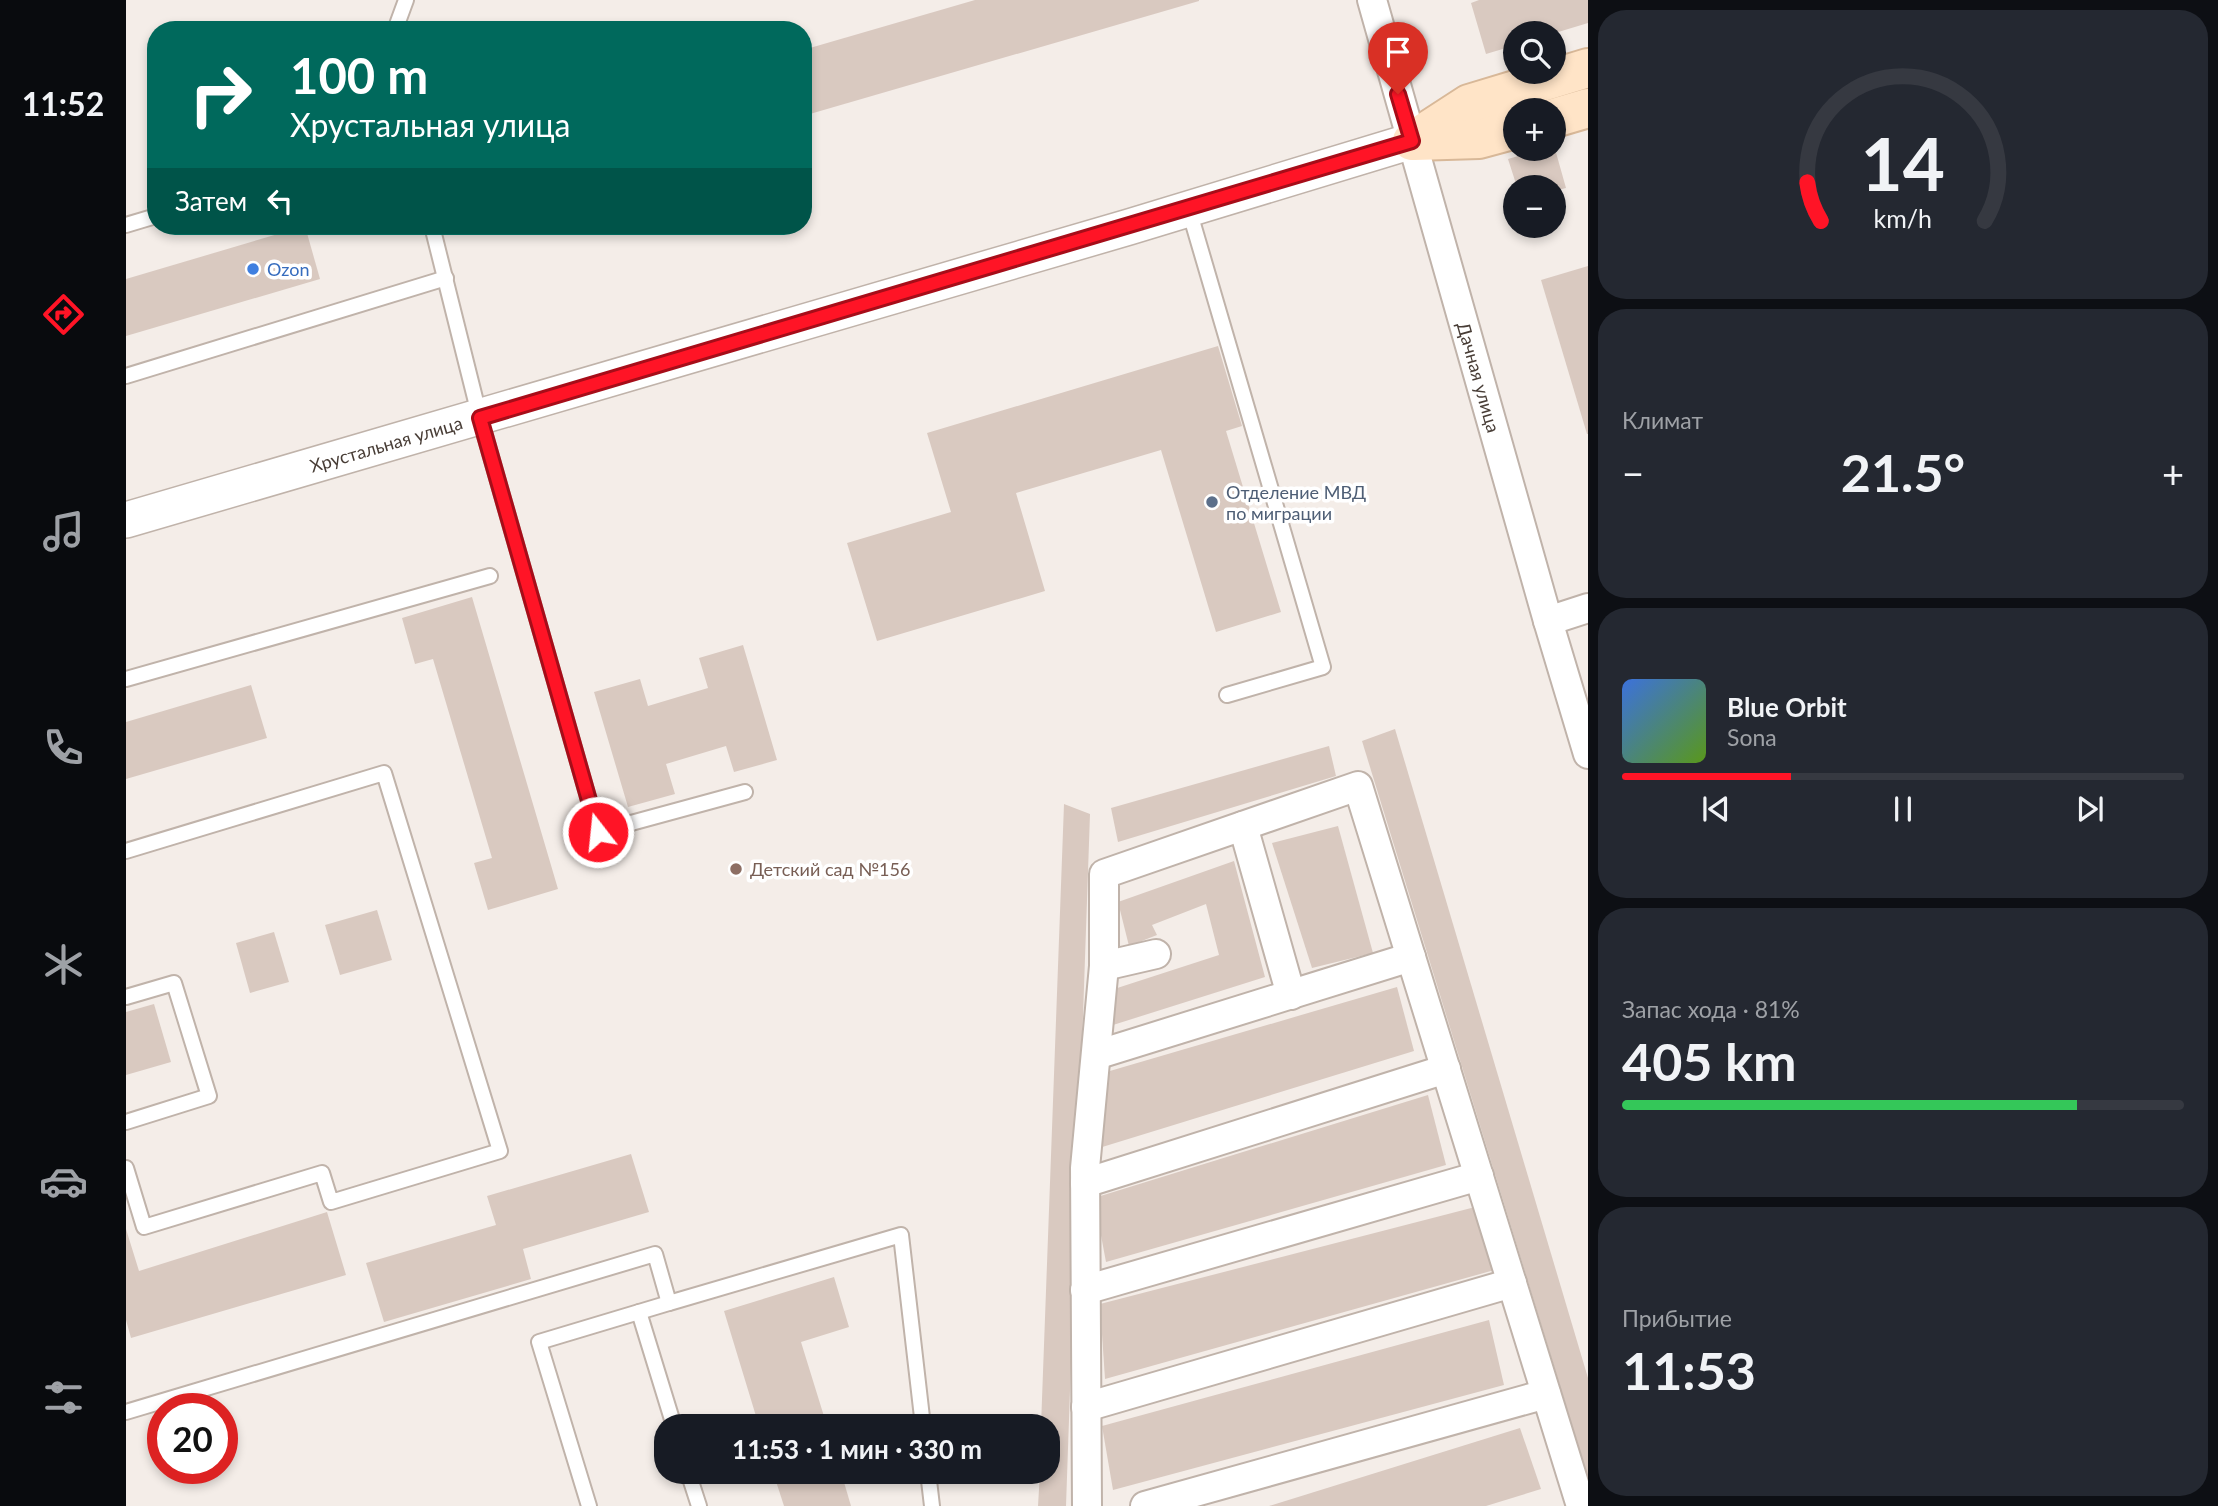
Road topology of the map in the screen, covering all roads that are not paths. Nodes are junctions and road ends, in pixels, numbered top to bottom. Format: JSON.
{"nodes":[{"id":1,"x":406,"y":0,"type":"edge"},
{"id":2,"x":1372,"y":0,"type":"edge"},
{"id":3,"x":398,"y":21,"type":"edge"},
{"id":4,"x":1588,"y":68,"type":"edge"},
{"id":5,"x":1588,"y":108,"type":"edge"},
{"id":6,"x":1566,"y":114,"type":"edge"},
{"id":7,"x":1503,"y":133,"type":"edge"},
{"id":8,"x":1412,"y":141,"type":"junction"},
{"id":9,"x":1189,"y":208,"type":"junction"},
{"id":10,"x":147,"y":219,"type":"edge"},
{"id":11,"x":126,"y":225,"type":"edge"},
{"id":12,"x":434,"y":235,"type":"edge"},
{"id":13,"x":446,"y":278,"type":"junction"},
{"id":14,"x":126,"y":376,"type":"edge"},
{"id":15,"x":480,"y":418,"type":"junction"},
{"id":16,"x":126,"y":520,"type":"edge"},
{"id":17,"x":490,"y":576,"type":"dead end"},
{"id":18,"x":1588,"y":608,"type":"edge"},
{"id":19,"x":1548,"y":621,"type":"junction"},
{"id":20,"x":126,"y":679,"type":"edge"},
{"id":21,"x":1227,"y":695,"type":"dead end"},
{"id":22,"x":1588,"y":754,"type":"edge"},
{"id":23,"x":745,"y":792,"type":"dead end"},
{"id":24,"x":1243,"y":826,"type":"junction"},
{"id":25,"x":126,"y":851,"type":"edge"},
{"id":26,"x":1156,"y":954,"type":"dead end"},
{"id":27,"x":1411,"y":957,"type":"junction"},
{"id":28,"x":1104,"y":966,"type":"junction"},
{"id":29,"x":1291,"y":995,"type":"junction"},
{"id":30,"x":126,"y":997,"type":"edge"},
{"id":31,"x":1096,"y":1055,"type":"junction"},
{"id":32,"x":1446,"y":1069,"type":"junction"},
{"id":33,"x":126,"y":1122,"type":"edge"},
{"id":34,"x":126,"y":1168,"type":"edge"},
{"id":35,"x":1479,"y":1176,"type":"junction"},
{"id":36,"x":1085,"y":1183,"type":"junction"},
{"id":37,"x":1512,"y":1283,"type":"junction"},
{"id":38,"x":1085,"y":1290,"type":"junction"},
{"id":39,"x":669,"y":1303,"type":"junction"},
{"id":40,"x":639,"y":1312,"type":"junction"},
{"id":41,"x":1546,"y":1394,"type":"junction"},
{"id":42,"x":1086,"y":1407,"type":"junction"},
{"id":43,"x":126,"y":1412,"type":"edge"},
{"id":44,"x":670,"y":1414,"type":"edge"},
{"id":45,"x":922,"y":1414,"type":"edge"},
{"id":46,"x":692,"y":1484,"type":"edge"},
{"id":47,"x":929,"y":1484,"type":"edge"},
{"id":48,"x":1575,"y":1505,"type":"edge"},
{"id":49,"x":589,"y":1506,"type":"edge"},
{"id":50,"x":699,"y":1506,"type":"edge"},
{"id":51,"x":932,"y":1506,"type":"edge"},
{"id":52,"x":1087,"y":1506,"type":"edge"},
{"id":53,"x":1145,"y":1506,"type":"edge"}],
"edges":[{"from":1,"to":3,"type":"lane"},
{"from":2,"to":8,"type":"street","name":"Дачная улица"},
{"from":4,"to":8,"type":"main road","name":"Хрустальная улица"},
{"from":5,"to":6,"type":"main road"},
{"from":7,"to":8,"type":"main road","name":"Хрустальная улица"},
{"from":8,"to":9,"type":"street","name":"Хрустальная улица"},
{"from":8,"to":19,"type":"street","name":"Дачная улица"},
{"from":9,"to":15,"type":"street","name":"Хрустальная улица"},
{"from":9,"to":21,"type":"lane"},
{"from":10,"to":11,"type":"lane"},
{"from":12,"to":13,"type":"lane"},
{"from":13,"to":14,"type":"lane"},
{"from":13,"to":15,"type":"lane"},
{"from":15,"to":16,"type":"street","name":"Хрустальная улица"},
{"from":15,"to":23,"type":"lane"},
{"from":17,"to":20,"type":"lane"},
{"from":18,"to":19,"type":"street"},
{"from":19,"to":22,"type":"street","name":"Дачная улица"},
{"from":24,"to":27,"type":"street"},
{"from":24,"to":28,"type":"street"},
{"from":24,"to":29,"type":"street"},
{"from":25,"to":34,"type":"lane"},
{"from":26,"to":28,"type":"street"},
{"from":27,"to":29,"type":"street"},
{"from":27,"to":32,"type":"street"},
{"from":28,"to":31,"type":"street"},
{"from":29,"to":31,"type":"street"},
{"from":30,"to":33,"type":"lane"},
{"from":31,"to":36,"type":"street"},
{"from":32,"to":35,"type":"street"},
{"from":32,"to":36,"type":"street"},
{"from":35,"to":37,"type":"street"},
{"from":35,"to":38,"type":"street"},
{"from":36,"to":38,"type":"street"},
{"from":37,"to":41,"type":"street"},
{"from":37,"to":42,"type":"street"},
{"from":38,"to":42,"type":"street"},
{"from":39,"to":40,"type":"lane"},
{"from":39,"to":43,"type":"lane"},
{"from":39,"to":45,"type":"lane"},
{"from":40,"to":44,"type":"lane"},
{"from":40,"to":49,"type":"lane"},
{"from":41,"to":48,"type":"street"},
{"from":41,"to":53,"type":"street"},
{"from":42,"to":52,"type":"street"},
{"from":46,"to":50,"type":"lane"},
{"from":47,"to":51,"type":"lane"}]}
